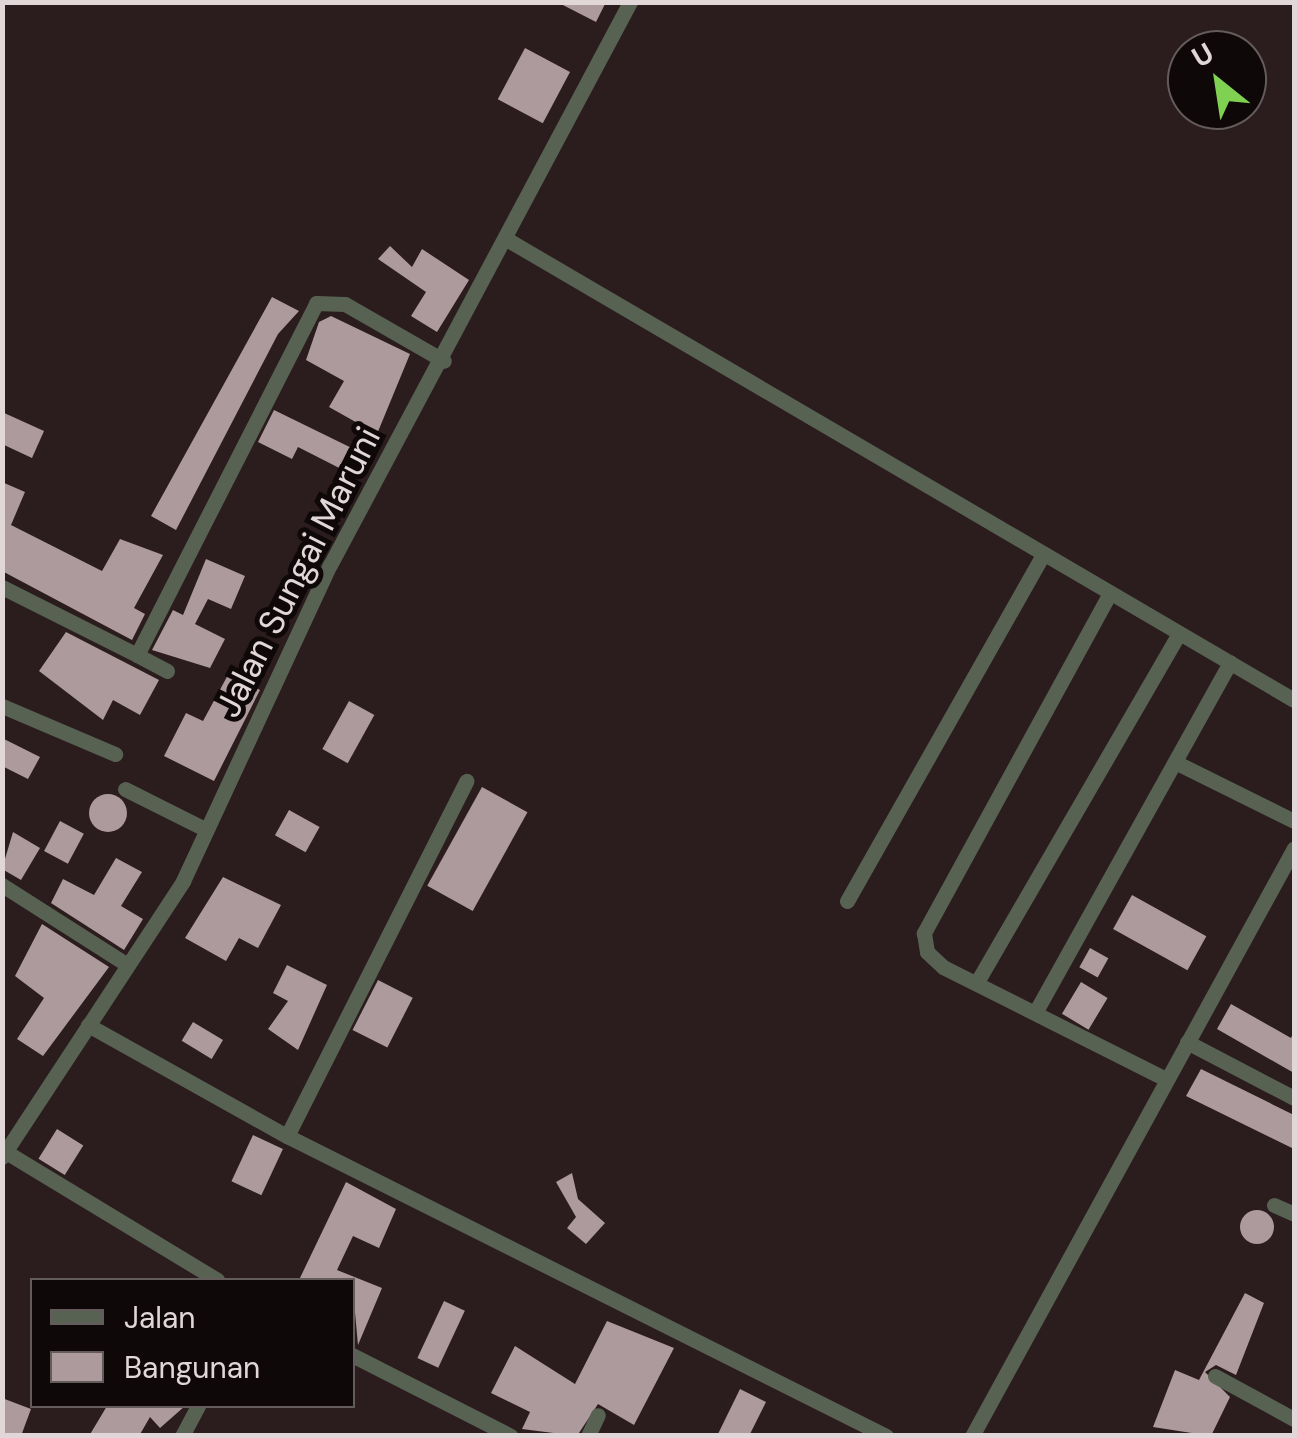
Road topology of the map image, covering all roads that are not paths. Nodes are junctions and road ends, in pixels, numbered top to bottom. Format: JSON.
{"nodes":[{"id":1,"x":630,"y":2,"type":"edge"},
{"id":2,"x":508,"y":240,"type":"junction"},
{"id":3,"x":444,"y":361,"type":"junction"},
{"id":4,"x":1042,"y":556,"type":"junction"},
{"id":5,"x":2,"y":586,"type":"edge"},
{"id":6,"x":1110,"y":593,"type":"junction"},
{"id":7,"x":1180,"y":633,"type":"junction"},
{"id":8,"x":137,"y":655,"type":"junction"},
{"id":9,"x":1230,"y":662,"type":"junction"},
{"id":10,"x":167,"y":671,"type":"dead end"},
{"id":11,"x":1294,"y":700,"type":"edge"},
{"id":12,"x":2,"y":706,"type":"edge"},
{"id":13,"x":115,"y":754,"type":"dead end"},
{"id":14,"x":1176,"y":762,"type":"junction"},
{"id":15,"x":466,"y":781,"type":"dead end"},
{"id":16,"x":124,"y":789,"type":"dead end"},
{"id":17,"x":1294,"y":822,"type":"edge"},
{"id":18,"x":205,"y":829,"type":"junction"},
{"id":19,"x":1294,"y":848,"type":"edge"},
{"id":20,"x":2,"y":885,"type":"edge"},
{"id":21,"x":847,"y":901,"type":"dead end"},
{"id":22,"x":126,"y":964,"type":"junction"},
{"id":23,"x":977,"y":982,"type":"junction"},
{"id":24,"x":1036,"y":1011,"type":"junction"},
{"id":25,"x":88,"y":1025,"type":"junction"},
{"id":26,"x":1187,"y":1042,"type":"junction"},
{"id":27,"x":1164,"y":1078,"type":"junction"},
{"id":28,"x":1294,"y":1098,"type":"edge"},
{"id":29,"x":287,"y":1136,"type":"junction"},
{"id":30,"x":4,"y":1154,"type":"edge"},
{"id":31,"x":1274,"y":1206,"type":"dead end"},
{"id":32,"x":1294,"y":1214,"type":"edge"},
{"id":33,"x":213,"y":1278,"type":"edge"},
{"id":34,"x":355,"y":1357,"type":"edge"},
{"id":35,"x":1214,"y":1376,"type":"dead end"},
{"id":36,"x":197,"y":1408,"type":"edge"},
{"id":37,"x":598,"y":1416,"type":"dead end"},
{"id":38,"x":1294,"y":1419,"type":"edge"},
{"id":39,"x":182,"y":1436,"type":"edge"},
{"id":40,"x":512,"y":1436,"type":"edge"},
{"id":41,"x":588,"y":1436,"type":"edge"},
{"id":42,"x":886,"y":1436,"type":"edge"},
{"id":43,"x":972,"y":1436,"type":"edge"}],
"edges":[{"from":1,"to":2,"type":"street","name":"Jalan Sungai Maruni"},
{"from":2,"to":3,"type":"street","name":"Jalan Sungai Maruni"},
{"from":2,"to":4,"type":"street"},
{"from":3,"to":8,"type":"street"},
{"from":3,"to":18,"type":"street","name":"Jalan Sungai Maruni"},
{"from":4,"to":6,"type":"street"},
{"from":4,"to":21,"type":"street"},
{"from":5,"to":8,"type":"street"},
{"from":6,"to":7,"type":"street"},
{"from":6,"to":23,"type":"street"},
{"from":7,"to":9,"type":"street"},
{"from":7,"to":23,"type":"street"},
{"from":8,"to":10,"type":"street"},
{"from":9,"to":11,"type":"street"},
{"from":9,"to":14,"type":"street"},
{"from":12,"to":13,"type":"street"},
{"from":14,"to":17,"type":"street"},
{"from":14,"to":24,"type":"street"},
{"from":15,"to":29,"type":"street"},
{"from":16,"to":18,"type":"street"},
{"from":18,"to":22,"type":"street","name":"Jalan Sungai Maruni"},
{"from":19,"to":26,"type":"street"},
{"from":20,"to":22,"type":"street"},
{"from":22,"to":25,"type":"street","name":"Jalan Sungai Maruni"},
{"from":23,"to":24,"type":"street"},
{"from":24,"to":27,"type":"street"},
{"from":25,"to":29,"type":"street"},
{"from":25,"to":30,"type":"street","name":"Jalan Sungai Maruni"},
{"from":26,"to":27,"type":"street"},
{"from":26,"to":28,"type":"street"},
{"from":27,"to":43,"type":"street"},
{"from":29,"to":42,"type":"street"},
{"from":30,"to":33,"type":"street"},
{"from":31,"to":32,"type":"street"},
{"from":34,"to":40,"type":"street"},
{"from":35,"to":38,"type":"street"},
{"from":36,"to":39,"type":"street"},
{"from":37,"to":41,"type":"street"}]}
